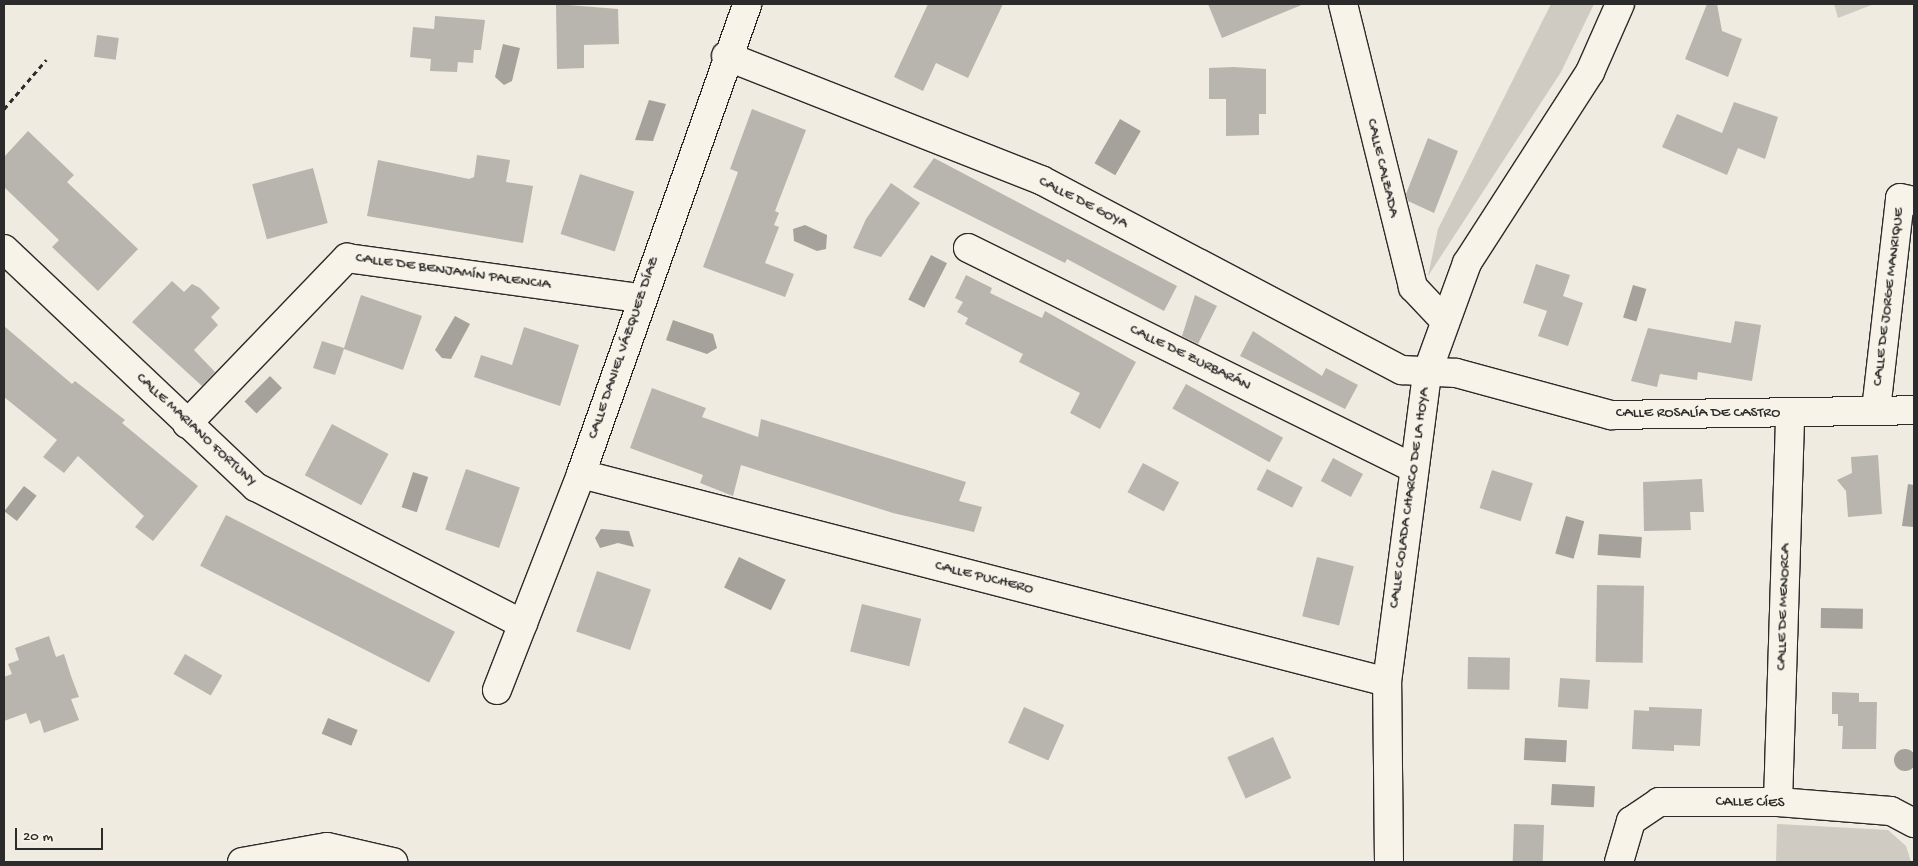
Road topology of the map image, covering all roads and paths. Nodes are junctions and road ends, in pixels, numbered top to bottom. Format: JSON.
{"nodes":[{"id":1,"x":747,"y":4,"type":"edge"},
{"id":2,"x":1343,"y":4,"type":"edge"},
{"id":3,"x":1620,"y":4,"type":"edge"},
{"id":4,"x":726,"y":56,"type":"junction"},
{"id":5,"x":46,"y":60,"type":"dead end"},
{"id":6,"x":4,"y":109,"type":"edge"},
{"id":7,"x":1914,"y":201,"type":"edge"},
{"id":8,"x":968,"y":248,"type":"dead end"},
{"id":9,"x":4,"y":249,"type":"edge"},
{"id":10,"x":640,"y":298,"type":"junction"},
{"id":11,"x":1444,"y":320,"type":"junction"},
{"id":12,"x":1427,"y":373,"type":"junction"},
{"id":13,"x":1876,"y":410,"type":"junction"},
{"id":14,"x":1914,"y":410,"type":"edge"},
{"id":15,"x":1790,"y":413,"type":"junction"},
{"id":16,"x":187,"y":424,"type":"junction"},
{"id":17,"x":1412,"y":468,"type":"junction"},
{"id":18,"x":581,"y":474,"type":"junction"},
{"id":19,"x":523,"y":624,"type":"junction"},
{"id":20,"x":1387,"y":682,"type":"junction"},
{"id":21,"x":498,"y":690,"type":"dead end"},
{"id":22,"x":1778,"y":802,"type":"junction"},
{"id":23,"x":1914,"y":823,"type":"edge"},
{"id":24,"x":242,"y":862,"type":"edge"},
{"id":25,"x":393,"y":862,"type":"edge"},
{"id":26,"x":1389,"y":862,"type":"edge"},
{"id":27,"x":1619,"y":862,"type":"edge"}],
"edges":[{"from":1,"to":4,"type":"street","name":"CALLE DANIEL VÁZQUEZ DÍAZ"},
{"from":2,"to":11,"type":"street","name":"CALLE CALZADA"},
{"from":3,"to":11,"type":"street","name":"CALLE COLADA CHARCO DE LA HOYA"},
{"from":4,"to":10,"type":"street","name":"CALLE DANIEL VÁZQUEZ DÍAZ"},
{"from":4,"to":12,"type":"street","name":"CALLE DE GOYA"},
{"from":5,"to":6,"type":"path"},
{"from":7,"to":13,"type":"street","name":"CALLE DE JORGE MANRIQUE"},
{"from":8,"to":17,"type":"street","name":"CALLE DE ZURBARÁN"},
{"from":9,"to":16,"type":"street","name":"CALLE MARIANO FORTUNY"},
{"from":10,"to":16,"type":"street","name":"CALLE DE BENJAMÍN PALENCIA"},
{"from":10,"to":18,"type":"street","name":"CALLE DANIEL VÁZQUEZ DÍAZ"},
{"from":11,"to":12,"type":"street","name":"CALLE COLADA CHARCO DE LA HOYA"},
{"from":12,"to":15,"type":"street","name":"CALLE ROSALÍA DE CASTRO"},
{"from":12,"to":17,"type":"street","name":"CALLE COLADA CHARCO DE LA HOYA"},
{"from":13,"to":14,"type":"street","name":"CALLE ROSALÍA DE CASTRO"},
{"from":13,"to":15,"type":"street","name":"CALLE ROSALÍA DE CASTRO"},
{"from":15,"to":22,"type":"street","name":"CALLE DE MENORCA"},
{"from":16,"to":19,"type":"street","name":"CALLE MARIANO FORTUNY"},
{"from":17,"to":20,"type":"street","name":"CALLE COLADA CHARCO DE LA HOYA"},
{"from":18,"to":19,"type":"street","name":"CALLE DANIEL VÁZQUEZ DÍAZ"},
{"from":18,"to":20,"type":"street","name":"CALLE PUCHERO"},
{"from":19,"to":21,"type":"street","name":"CALLE DANIEL VÁZQUEZ DÍAZ"},
{"from":20,"to":26,"type":"street","name":"CALLE COLADA CHARCO DE LA HOYA"},
{"from":22,"to":23,"type":"street","name":"CALLE CÍES"},
{"from":22,"to":27,"type":"street","name":"CALLE CÍES"},
{"from":24,"to":25,"type":"street"}]}
